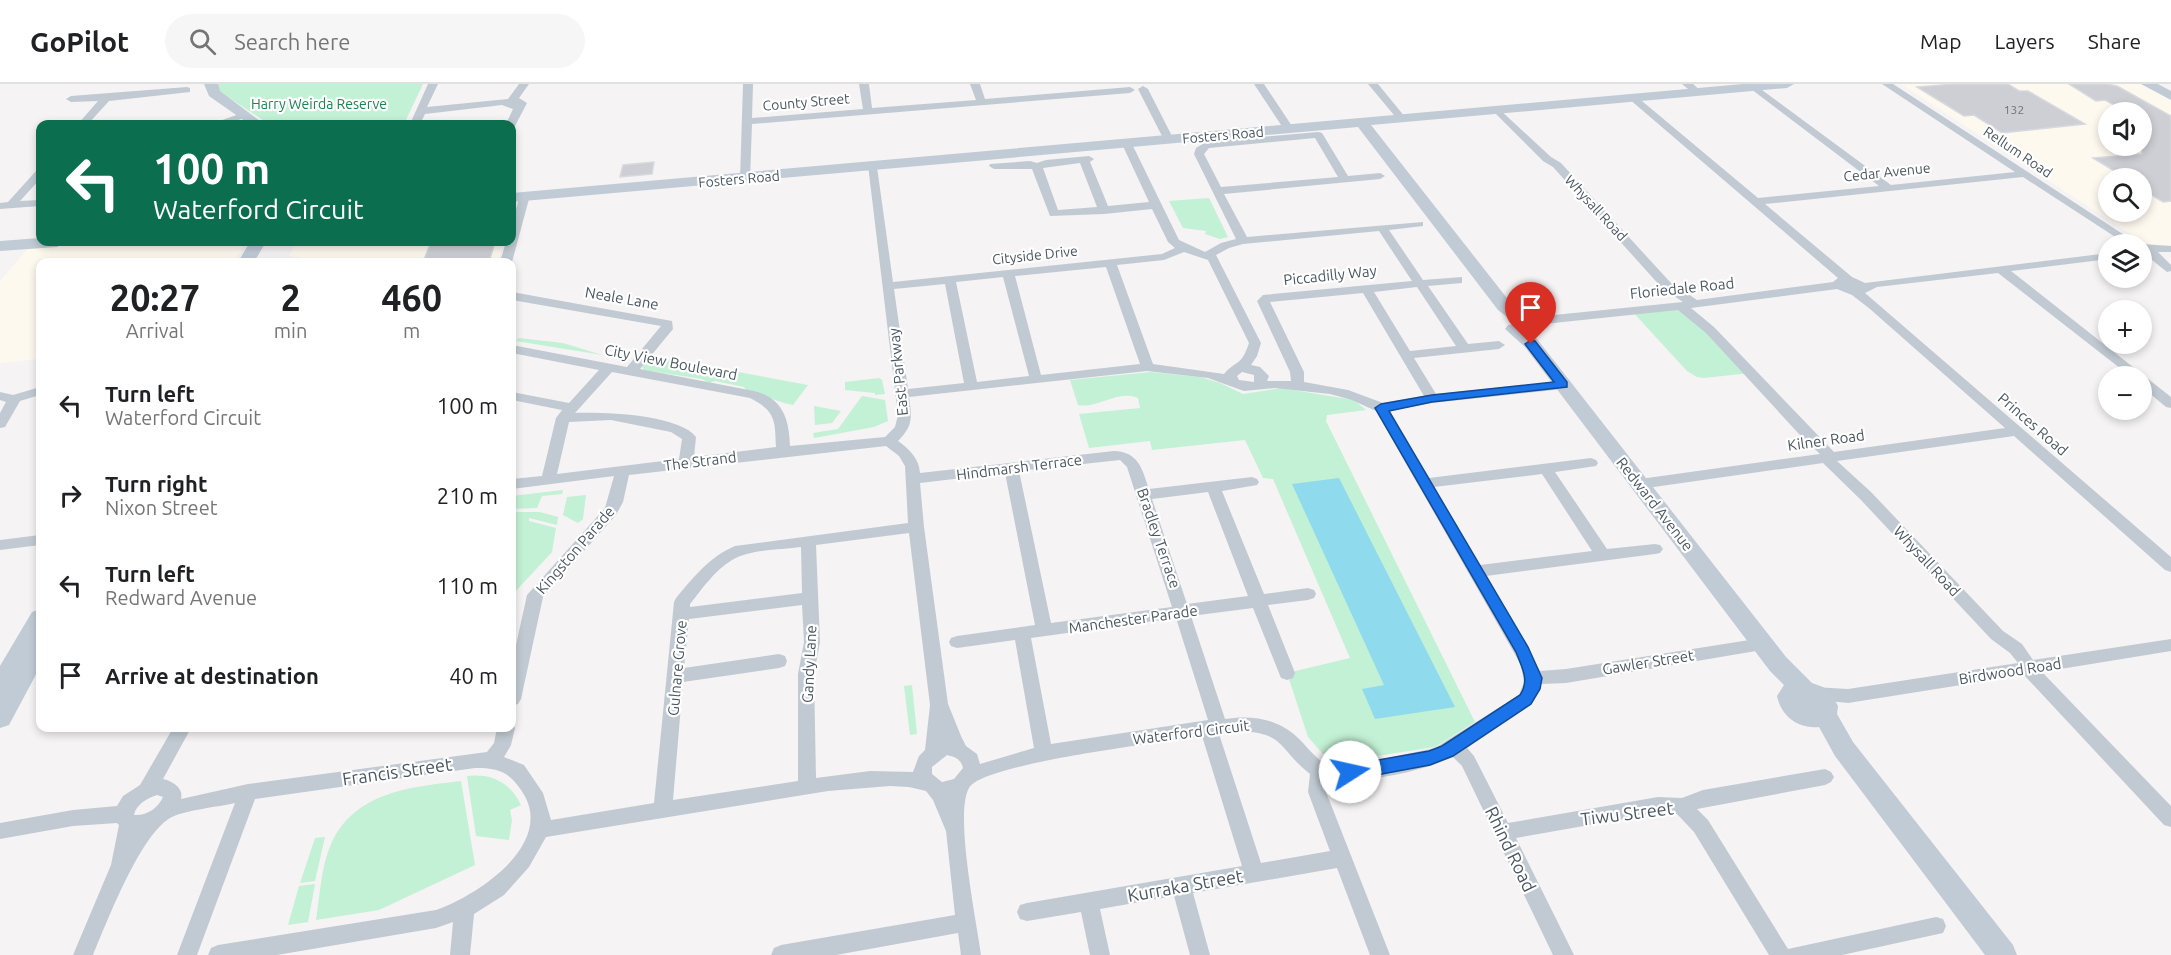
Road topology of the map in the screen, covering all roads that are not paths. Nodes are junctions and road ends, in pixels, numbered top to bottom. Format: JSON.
{"nodes":[{"id":1,"x":211,"y":84,"type":"edge"},
{"id":2,"x":433,"y":84,"type":"edge"},
{"id":3,"x":524,"y":84,"type":"edge"},
{"id":4,"x":748,"y":84,"type":"edge"},
{"id":5,"x":864,"y":84,"type":"edge"},
{"id":6,"x":975,"y":84,"type":"edge"},
{"id":7,"x":1259,"y":84,"type":"edge"},
{"id":8,"x":1373,"y":84,"type":"edge"},
{"id":9,"x":1786,"y":84,"type":"edge"},
{"id":10,"x":1889,"y":84,"type":"edge"},
{"id":11,"x":2148,"y":84,"type":"edge"},
{"id":12,"x":2161,"y":84,"type":"edge"},
{"id":13,"x":1754,"y":87,"type":"junction"},
{"id":14,"x":1136,"y":88,"type":"edge"},
{"id":15,"x":1692,"y":88,"type":"edge"},
{"id":16,"x":2171,"y":89,"type":"edge"},
{"id":17,"x":187,"y":90,"type":"dead end"},
{"id":18,"x":2171,"y":96,"type":"edge"},
{"id":19,"x":106,"y":98,"type":"junction"},
{"id":20,"x":1634,"y":98,"type":"junction"},
{"id":21,"x":71,"y":99,"type":"dead end"},
{"id":22,"x":981,"y":101,"type":"junction"},
{"id":23,"x":513,"y":108,"type":"edge"},
{"id":24,"x":421,"y":111,"type":"junction"},
{"id":25,"x":868,"y":111,"type":"junction"},
{"id":26,"x":1498,"y":111,"type":"junction"},
{"id":27,"x":244,"y":115,"type":"junction"},
{"id":28,"x":1402,"y":119,"type":"junction"},
{"id":29,"x":87,"y":120,"type":"edge"},
{"id":30,"x":228,"y":120,"type":"edge"},
{"id":31,"x":251,"y":120,"type":"edge"},
{"id":32,"x":417,"y":120,"type":"edge"},
{"id":33,"x":748,"y":121,"type":"junction"},
{"id":34,"x":1362,"y":123,"type":"junction"},
{"id":35,"x":1289,"y":129,"type":"junction"},
{"id":36,"x":1169,"y":140,"type":"junction"},
{"id":37,"x":1127,"y":144,"type":"junction"},
{"id":38,"x":994,"y":166,"type":"dead end"},
{"id":39,"x":872,"y":167,"type":"junction"},
{"id":40,"x":1037,"y":167,"type":"junction"},
{"id":41,"x":2024,"y":174,"type":"junction"},
{"id":42,"x":36,"y":176,"type":"edge"},
{"id":43,"x":1380,"y":176,"type":"dead end"},
{"id":44,"x":745,"y":179,"type":"junction"},
{"id":45,"x":1345,"y":179,"type":"junction"},
{"id":46,"x":1887,"y":187,"type":"junction"},
{"id":47,"x":1217,"y":191,"type":"junction"},
{"id":48,"x":516,"y":199,"type":"edge"},
{"id":49,"x":1755,"y":202,"type":"junction"},
{"id":50,"x":36,"y":203,"type":"edge"},
{"id":51,"x":6,"y":206,"type":"edge"},
{"id":52,"x":1156,"y":206,"type":"junction"},
{"id":53,"x":1104,"y":211,"type":"junction"},
{"id":54,"x":1419,"y":224,"type":"dead end"},
{"id":55,"x":1382,"y":228,"type":"junction"},
{"id":56,"x":2114,"y":234,"type":"edge"},
{"id":57,"x":36,"y":238,"type":"edge"},
{"id":58,"x":1244,"y":241,"type":"junction"},
{"id":59,"x":0,"y":242,"type":"edge"},
{"id":60,"x":36,"y":243,"type":"edge"},
{"id":61,"x":0,"y":246,"type":"edge"},
{"id":62,"x":1183,"y":248,"type":"junction"},
{"id":63,"x":2169,"y":250,"type":"edge"},
{"id":64,"x":2152,"y":253,"type":"edge"},
{"id":65,"x":1208,"y":255,"type":"junction"},
{"id":66,"x":2098,"y":257,"type":"edge"},
{"id":67,"x":2152,"y":258,"type":"edge"},
{"id":68,"x":1110,"y":263,"type":"junction"},
{"id":69,"x":2001,"y":269,"type":"junction"},
{"id":70,"x":2169,"y":270,"type":"edge"},
{"id":71,"x":1008,"y":273,"type":"junction"},
{"id":72,"x":950,"y":280,"type":"junction"},
{"id":73,"x":1458,"y":280,"type":"dead end"},
{"id":74,"x":1419,"y":283,"type":"junction"},
{"id":75,"x":888,"y":286,"type":"junction"},
{"id":76,"x":1851,"y":286,"type":"junction"},
{"id":77,"x":1366,"y":288,"type":"junction"},
{"id":78,"x":516,"y":297,"type":"edge"},
{"id":79,"x":1688,"y":305,"type":"junction"},
{"id":80,"x":1518,"y":322,"type":"junction"},
{"id":81,"x":1499,"y":345,"type":"dead end"},
{"id":82,"x":1466,"y":349,"type":"junction"},
{"id":83,"x":516,"y":350,"type":"edge"},
{"id":84,"x":1407,"y":355,"type":"junction"},
{"id":85,"x":1251,"y":356,"type":"junction"},
{"id":86,"x":2125,"y":366,"type":"edge"},
{"id":87,"x":609,"y":367,"type":"junction"},
{"id":88,"x":1147,"y":367,"type":"junction"},
{"id":89,"x":631,"y":371,"type":"junction"},
{"id":90,"x":1236,"y":372,"type":"junction"},
{"id":91,"x":1260,"y":377,"type":"junction"},
{"id":92,"x":1036,"y":379,"type":"junction"},
{"id":93,"x":1563,"y":385,"type":"junction"},
{"id":94,"x":971,"y":387,"type":"junction"},
{"id":95,"x":1298,"y":387,"type":"junction"},
{"id":96,"x":2152,"y":388,"type":"edge"},
{"id":97,"x":36,"y":391,"type":"edge"},
{"id":98,"x":902,"y":394,"type":"junction"},
{"id":99,"x":516,"y":397,"type":"edge"},
{"id":100,"x":7,"y":398,"type":"edge"},
{"id":101,"x":1432,"y":399,"type":"junction"},
{"id":102,"x":2171,"y":404,"type":"edge"},
{"id":103,"x":1381,"y":408,"type":"junction"},
{"id":104,"x":567,"y":413,"type":"junction"},
{"id":105,"x":0,"y":424,"type":"edge"},
{"id":106,"x":2017,"y":431,"type":"junction"},
{"id":107,"x":889,"y":441,"type":"junction"},
{"id":108,"x":783,"y":451,"type":"junction"},
{"id":109,"x":1828,"y":456,"type":"junction"},
{"id":110,"x":1126,"y":457,"type":"joint"},
{"id":111,"x":686,"y":463,"type":"junction"},
{"id":112,"x":1591,"y":463,"type":"dead end"},
{"id":113,"x":1011,"y":468,"type":"junction"},
{"id":114,"x":1546,"y":469,"type":"junction"},
{"id":115,"x":622,"y":471,"type":"junction"},
{"id":116,"x":548,"y":479,"type":"junction"},
{"id":117,"x":913,"y":479,"type":"junction"},
{"id":118,"x":1252,"y":482,"type":"dead end"},
{"id":119,"x":516,"y":483,"type":"edge"},
{"id":120,"x":1426,"y":483,"type":"junction"},
{"id":121,"x":1640,"y":484,"type":"junction"},
{"id":122,"x":1213,"y":486,"type":"junction"},
{"id":123,"x":1144,"y":495,"type":"junction"},
{"id":124,"x":916,"y":527,"type":"junction"},
{"id":125,"x":36,"y":540,"type":"edge"},
{"id":126,"x":808,"y":541,"type":"junction"},
{"id":127,"x":0,"y":545,"type":"edge"},
{"id":128,"x":1656,"y":549,"type":"dead end"},
{"id":129,"x":1603,"y":555,"type":"junction"},
{"id":130,"x":2171,"y":566,"type":"edge"},
{"id":131,"x":1477,"y":572,"type":"junction"},
{"id":132,"x":1308,"y":594,"type":"dead end"},
{"id":133,"x":810,"y":598,"type":"junction"},
{"id":134,"x":1258,"y":602,"type":"junction"},
{"id":135,"x":1184,"y":612,"type":"junction"},
{"id":136,"x":681,"y":614,"type":"junction"},
{"id":137,"x":36,"y":625,"type":"edge"},
{"id":138,"x":1044,"y":631,"type":"junction"},
{"id":139,"x":519,"y":632,"type":"edge"},
{"id":140,"x":1022,"y":634,"type":"junction"},
{"id":141,"x":957,"y":642,"type":"dead end"},
{"id":142,"x":1762,"y":644,"type":"junction"},
{"id":143,"x":2171,"y":645,"type":"edge"},
{"id":144,"x":36,"y":654,"type":"edge"},
{"id":145,"x":516,"y":661,"type":"edge"},
{"id":146,"x":779,"y":661,"type":"dead end"},
{"id":147,"x":2028,"y":668,"type":"junction"},
{"id":148,"x":1287,"y":673,"type":"dead end"},
{"id":149,"x":676,"y":675,"type":"junction"},
{"id":150,"x":1534,"y":678,"type":"junction"},
{"id":151,"x":0,"y":687,"type":"edge"},
{"id":152,"x":1811,"y":703,"type":"junction"},
{"id":153,"x":939,"y":705,"type":"junction"},
{"id":154,"x":0,"y":718,"type":"edge"},
{"id":155,"x":1214,"y":727,"type":"junction"},
{"id":156,"x":180,"y":732,"type":"edge"},
{"id":157,"x":505,"y":732,"type":"edge"},
{"id":158,"x":1455,"y":747,"type":"junction"},
{"id":159,"x":964,"y":752,"type":"junction"},
{"id":160,"x":1036,"y":754,"type":"junction"},
{"id":161,"x":930,"y":755,"type":"junction"},
{"id":162,"x":492,"y":760,"type":"junction"},
{"id":163,"x":1320,"y":770,"type":"junction"},
{"id":164,"x":1825,"y":777,"type":"dead end"},
{"id":165,"x":879,"y":779,"type":"junction"},
{"id":166,"x":965,"y":781,"type":"junction"},
{"id":167,"x":930,"y":784,"type":"junction"},
{"id":168,"x":807,"y":787,"type":"junction"},
{"id":169,"x":248,"y":792,"type":"junction"},
{"id":170,"x":161,"y":800,"type":"junction"},
{"id":171,"x":1682,"y":806,"type":"junction"},
{"id":172,"x":663,"y":810,"type":"junction"},
{"id":173,"x":128,"y":812,"type":"junction"},
{"id":174,"x":2171,"y":819,"type":"edge"},
{"id":175,"x":6,"y":828,"type":"edge"},
{"id":176,"x":540,"y":830,"type":"junction"},
{"id":177,"x":955,"y":831,"type":"junction"},
{"id":178,"x":1502,"y":832,"type":"junction"},
{"id":179,"x":1343,"y":858,"type":"junction"},
{"id":180,"x":118,"y":872,"type":"junction"},
{"id":181,"x":1254,"y":873,"type":"junction"},
{"id":182,"x":1181,"y":886,"type":"junction"},
{"id":183,"x":1089,"y":902,"type":"junction"},
{"id":184,"x":465,"y":909,"type":"junction"},
{"id":185,"x":1027,"y":912,"type":"dead end"},
{"id":186,"x":967,"y":922,"type":"junction"},
{"id":187,"x":1936,"y":926,"type":"dead end"},
{"id":188,"x":833,"y":950,"type":"edge"},
{"id":189,"x":272,"y":951,"type":"edge"},
{"id":190,"x":83,"y":955,"type":"edge"},
{"id":191,"x":187,"y":955,"type":"edge"},
{"id":192,"x":218,"y":955,"type":"edge"},
{"id":193,"x":460,"y":955,"type":"edge"},
{"id":194,"x":781,"y":955,"type":"edge"},
{"id":195,"x":971,"y":955,"type":"edge"},
{"id":196,"x":1100,"y":955,"type":"edge"},
{"id":197,"x":1200,"y":955,"type":"edge"},
{"id":198,"x":1380,"y":955,"type":"edge"},
{"id":199,"x":1564,"y":955,"type":"edge"},
{"id":200,"x":1780,"y":955,"type":"edge"},
{"id":201,"x":1795,"y":955,"type":"edge"},
{"id":202,"x":2002,"y":955,"type":"edge"}],
"edges":[{"from":1,"to":27,"type":"main road"},
{"from":2,"to":24,"type":"street"},
{"from":3,"to":23,"type":"street"},
{"from":4,"to":33,"type":"street"},
{"from":5,"to":25,"type":"street"},
{"from":6,"to":22,"type":"street"},
{"from":7,"to":35,"type":"street"},
{"from":8,"to":28,"type":"street"},
{"from":9,"to":13,"type":"main road","name":"Fosters Road"},
{"from":10,"to":41,"type":"street","name":"Rellum Road"},
{"from":11,"to":18,"type":"main road"},
{"from":12,"to":16,"type":"main road"},
{"from":13,"to":15,"type":"main road","name":"Fosters Road"},
{"from":13,"to":46,"type":"street"},
{"from":14,"to":22,"type":"street","name":"County Street"},
{"from":14,"to":36,"type":"street"},
{"from":15,"to":20,"type":"main road","name":"Fosters Road"},
{"from":17,"to":19,"type":"street"},
{"from":19,"to":21,"type":"street"},
{"from":19,"to":29,"type":"street"},
{"from":20,"to":26,"type":"main road","name":"Fosters Road"},
{"from":20,"to":49,"type":"street","name":"Princes Road"},
{"from":22,"to":25,"type":"street","name":"County Street"},
{"from":23,"to":24,"type":"street"},
{"from":24,"to":32,"type":"street"},
{"from":25,"to":33,"type":"street","name":"County Street"},
{"from":26,"to":28,"type":"main road","name":"Fosters Road"},
{"from":26,"to":79,"type":"street","name":"Whysall Road"},
{"from":27,"to":30,"type":"street"},
{"from":27,"to":31,"type":"main road"},
{"from":28,"to":34,"type":"main road","name":"Fosters Road"},
{"from":33,"to":44,"type":"street"},
{"from":34,"to":35,"type":"main road","name":"Fosters Road"},
{"from":34,"to":80,"type":"main road","name":"Redward Avenue"},
{"from":35,"to":36,"type":"main road","name":"Fosters Road"},
{"from":36,"to":37,"type":"main road","name":"Fosters Road"},
{"from":37,"to":39,"type":"main road","name":"Fosters Road"},
{"from":37,"to":52,"type":"street"},
{"from":38,"to":40,"type":"street"},
{"from":39,"to":44,"type":"main road","name":"Fosters Road"},
{"from":39,"to":75,"type":"street","name":"East Parkway"},
{"from":40,"to":53,"type":"street"},
{"from":40,"to":53,"type":"street"},
{"from":41,"to":46,"type":"street","name":"Cedar Avenue"},
{"from":41,"to":56,"type":"street","name":"Rellum Road"},
{"from":42,"to":51,"type":"street"},
{"from":43,"to":45,"type":"street"},
{"from":44,"to":48,"type":"main road","name":"Fosters Road"},
{"from":45,"to":47,"type":"street"},
{"from":45,"to":47,"type":"street"},
{"from":46,"to":49,"type":"street","name":"Cedar Avenue"},
{"from":47,"to":58,"type":"street"},
{"from":49,"to":76,"type":"street","name":"Princes Road"},
{"from":50,"to":51,"type":"street"},
{"from":52,"to":53,"type":"street"},
{"from":52,"to":62,"type":"street"},
{"from":54,"to":55,"type":"street"},
{"from":55,"to":58,"type":"street"},
{"from":55,"to":74,"type":"street"},
{"from":57,"to":59,"type":"main road"},
{"from":58,"to":65,"type":"street"},
{"from":60,"to":61,"type":"main road"},
{"from":62,"to":65,"type":"street"},
{"from":62,"to":68,"type":"street","name":"Cityside Drive"},
{"from":63,"to":64,"type":"street"},
{"from":65,"to":85,"type":"street"},
{"from":66,"to":69,"type":"street","name":"Floriedale Road"},
{"from":67,"to":70,"type":"street"},
{"from":68,"to":71,"type":"street","name":"Cityside Drive"},
{"from":68,"to":88,"type":"street"},
{"from":69,"to":76,"type":"street","name":"Floriedale Road"},
{"from":69,"to":86,"type":"street"},
{"from":71,"to":72,"type":"street","name":"Cityside Drive"},
{"from":71,"to":92,"type":"street"},
{"from":72,"to":75,"type":"street","name":"Cityside Drive"},
{"from":72,"to":94,"type":"street"},
{"from":73,"to":74,"type":"street","name":"Piccadilly Way"},
{"from":74,"to":77,"type":"street","name":"Piccadilly Way"},
{"from":74,"to":82,"type":"street"},
{"from":75,"to":98,"type":"street","name":"East Parkway"},
{"from":76,"to":79,"type":"street","name":"Floriedale Road"},
{"from":76,"to":106,"type":"street","name":"Princes Road"},
{"from":77,"to":84,"type":"street"},
{"from":77,"to":95,"type":"street","name":"Piccadilly Way"},
{"from":78,"to":89,"type":"street","name":"Neale Lane"},
{"from":79,"to":80,"type":"street","name":"Floriedale Road"},
{"from":79,"to":109,"type":"street","name":"Whysall Road"},
{"from":80,"to":93,"type":"main road","name":"Redward Avenue"},
{"from":81,"to":82,"type":"street"},
{"from":82,"to":84,"type":"street"},
{"from":83,"to":87,"type":"street","name":"City View Boulevard"},
{"from":84,"to":101,"type":"street"},
{"from":85,"to":90,"type":"street"},
{"from":85,"to":91,"type":"street"},
{"from":87,"to":89,"type":"street","name":"City View Boulevard"},
{"from":87,"to":104,"type":"street"},
{"from":88,"to":90,"type":"street"},
{"from":88,"to":92,"type":"street"},
{"from":89,"to":108,"type":"street","name":"City View Boulevard"},
{"from":90,"to":91,"type":"street"},
{"from":90,"to":91,"type":"street"},
{"from":91,"to":95,"type":"street"},
{"from":92,"to":94,"type":"street"},
{"from":93,"to":101,"type":"street"},
{"from":93,"to":121,"type":"main road","name":"Redward Avenue"},
{"from":94,"to":98,"type":"street"},
{"from":95,"to":103,"type":"street"},
{"from":96,"to":102,"type":"street"},
{"from":97,"to":100,"type":"street"},
{"from":98,"to":107,"type":"street","name":"East Parkway"},
{"from":99,"to":104,"type":"street"},
{"from":100,"to":105,"type":"street"},
{"from":101,"to":103,"type":"street"},
{"from":103,"to":120,"type":"street"},
{"from":104,"to":111,"type":"street"},
{"from":104,"to":116,"type":"street"},
{"from":106,"to":109,"type":"street","name":"Kilner Road"},
{"from":106,"to":130,"type":"street","name":"Princes Road"},
{"from":107,"to":108,"type":"street","name":"The Strand"},
{"from":107,"to":117,"type":"street"},
{"from":108,"to":111,"type":"street","name":"The Strand"},
{"from":109,"to":121,"type":"street","name":"Kilner Road"},
{"from":109,"to":147,"type":"street","name":"Whysall Road"},
{"from":110,"to":113,"type":"street","name":"Hindmarsh Terrace"},
{"from":110,"to":123,"type":"street","name":"Bradley Terrace"},
{"from":111,"to":115,"type":"street","name":"The Strand"},
{"from":112,"to":114,"type":"street"},
{"from":113,"to":117,"type":"street","name":"Hindmarsh Terrace"},
{"from":113,"to":138,"type":"street"},
{"from":114,"to":120,"type":"street"},
{"from":114,"to":129,"type":"street"},
{"from":115,"to":116,"type":"street","name":"The Strand"},
{"from":115,"to":139,"type":"street","name":"Kingston Parade"},
{"from":116,"to":119,"type":"street","name":"The Strand"},
{"from":117,"to":124,"type":"street"},
{"from":118,"to":122,"type":"street"},
{"from":120,"to":131,"type":"street"},
{"from":121,"to":142,"type":"main road","name":"Redward Avenue"},
{"from":122,"to":123,"type":"street"},
{"from":122,"to":134,"type":"street"},
{"from":123,"to":135,"type":"street","name":"Bradley Terrace"},
{"from":124,"to":126,"type":"street","name":"Gulnare Grove"},
{"from":124,"to":153,"type":"street"},
{"from":125,"to":127,"type":"street"},
{"from":126,"to":133,"type":"street","name":"Gandy Lane"},
{"from":126,"to":136,"type":"street","name":"Gulnare Grove"},
{"from":128,"to":129,"type":"street"},
{"from":129,"to":131,"type":"street"},
{"from":131,"to":150,"type":"street"},
{"from":132,"to":134,"type":"street","name":"Manchester Parade"},
{"from":133,"to":136,"type":"street"},
{"from":133,"to":168,"type":"street","name":"Gandy Lane"},
{"from":134,"to":135,"type":"street","name":"Manchester Parade"},
{"from":134,"to":148,"type":"street"},
{"from":135,"to":138,"type":"street","name":"Manchester Parade"},
{"from":135,"to":155,"type":"street","name":"Bradley Terrace"},
{"from":136,"to":149,"type":"street","name":"Gulnare Grove"},
{"from":137,"to":151,"type":"main road"},
{"from":138,"to":140,"type":"street","name":"Manchester Parade"},
{"from":139,"to":145,"type":"street","name":"Kingston Parade"},
{"from":140,"to":141,"type":"street","name":"Manchester Parade"},
{"from":140,"to":160,"type":"street"},
{"from":142,"to":150,"type":"street","name":"Gawler Street"},
{"from":142,"to":152,"type":"main road","name":"Redward Avenue"},
{"from":143,"to":147,"type":"street","name":"Birdwood Road"},
{"from":144,"to":154,"type":"main road"},
{"from":146,"to":149,"type":"street"},
{"from":147,"to":152,"type":"street","name":"Birdwood Road"},
{"from":147,"to":174,"type":"street","name":"Whysall Road"},
{"from":149,"to":172,"type":"street","name":"Gulnare Grove"},
{"from":150,"to":158,"type":"street"},
{"from":152,"to":202,"type":"main road","name":"Redward Avenue"},
{"from":153,"to":159,"type":"street"},
{"from":153,"to":161,"type":"street"},
{"from":155,"to":160,"type":"street","name":"Waterford Circuit"},
{"from":155,"to":163,"type":"street","name":"Waterford Circuit"},
{"from":155,"to":181,"type":"street","name":"Bradley Terrace"},
{"from":156,"to":170,"type":"street"},
{"from":157,"to":162,"type":"street"},
{"from":158,"to":163,"type":"street"},
{"from":158,"to":178,"type":"street","name":"Rhind Road"},
{"from":159,"to":160,"type":"street","name":"Waterford Circuit"},
{"from":159,"to":161,"type":"street"},
{"from":159,"to":166,"type":"street"},
{"from":160,"to":166,"type":"street","name":"Waterford Circuit"},
{"from":161,"to":165,"type":"street"},
{"from":161,"to":167,"type":"street"},
{"from":162,"to":169,"type":"street","name":"Francis Street"},
{"from":162,"to":176,"type":"street","name":"Francis Street"},
{"from":163,"to":179,"type":"street"},
{"from":164,"to":171,"type":"street"},
{"from":165,"to":167,"type":"street"},
{"from":165,"to":168,"type":"street"},
{"from":166,"to":167,"type":"street"},
{"from":166,"to":177,"type":"street"},
{"from":167,"to":177,"type":"street"},
{"from":168,"to":172,"type":"street"},
{"from":169,"to":170,"type":"street","name":"Francis Street"},
{"from":169,"to":191,"type":"street"},
{"from":170,"to":173,"type":"street"},
{"from":170,"to":173,"type":"street","name":"Francis Street"},
{"from":170,"to":180,"type":"street"},
{"from":171,"to":178,"type":"street","name":"Tiwu Street"},
{"from":171,"to":200,"type":"street","name":"Tiwu Street"},
{"from":172,"to":176,"type":"street"},
{"from":173,"to":175,"type":"street"},
{"from":173,"to":180,"type":"street"},
{"from":176,"to":184,"type":"street"},
{"from":177,"to":186,"type":"street"},
{"from":178,"to":199,"type":"street","name":"Rhind Road"},
{"from":179,"to":181,"type":"street","name":"Kurraka Street"},
{"from":179,"to":198,"type":"street"},
{"from":180,"to":190,"type":"street"},
{"from":181,"to":182,"type":"street","name":"Kurraka Street"},
{"from":182,"to":183,"type":"street","name":"Kurraka Street"},
{"from":182,"to":197,"type":"street"},
{"from":183,"to":185,"type":"street","name":"Kurraka Street"},
{"from":183,"to":196,"type":"street"},
{"from":184,"to":189,"type":"street"},
{"from":184,"to":193,"type":"street"},
{"from":186,"to":188,"type":"street"},
{"from":186,"to":195,"type":"street"},
{"from":187,"to":201,"type":"street"},
{"from":188,"to":194,"type":"street"},
{"from":189,"to":192,"type":"street"}]}
